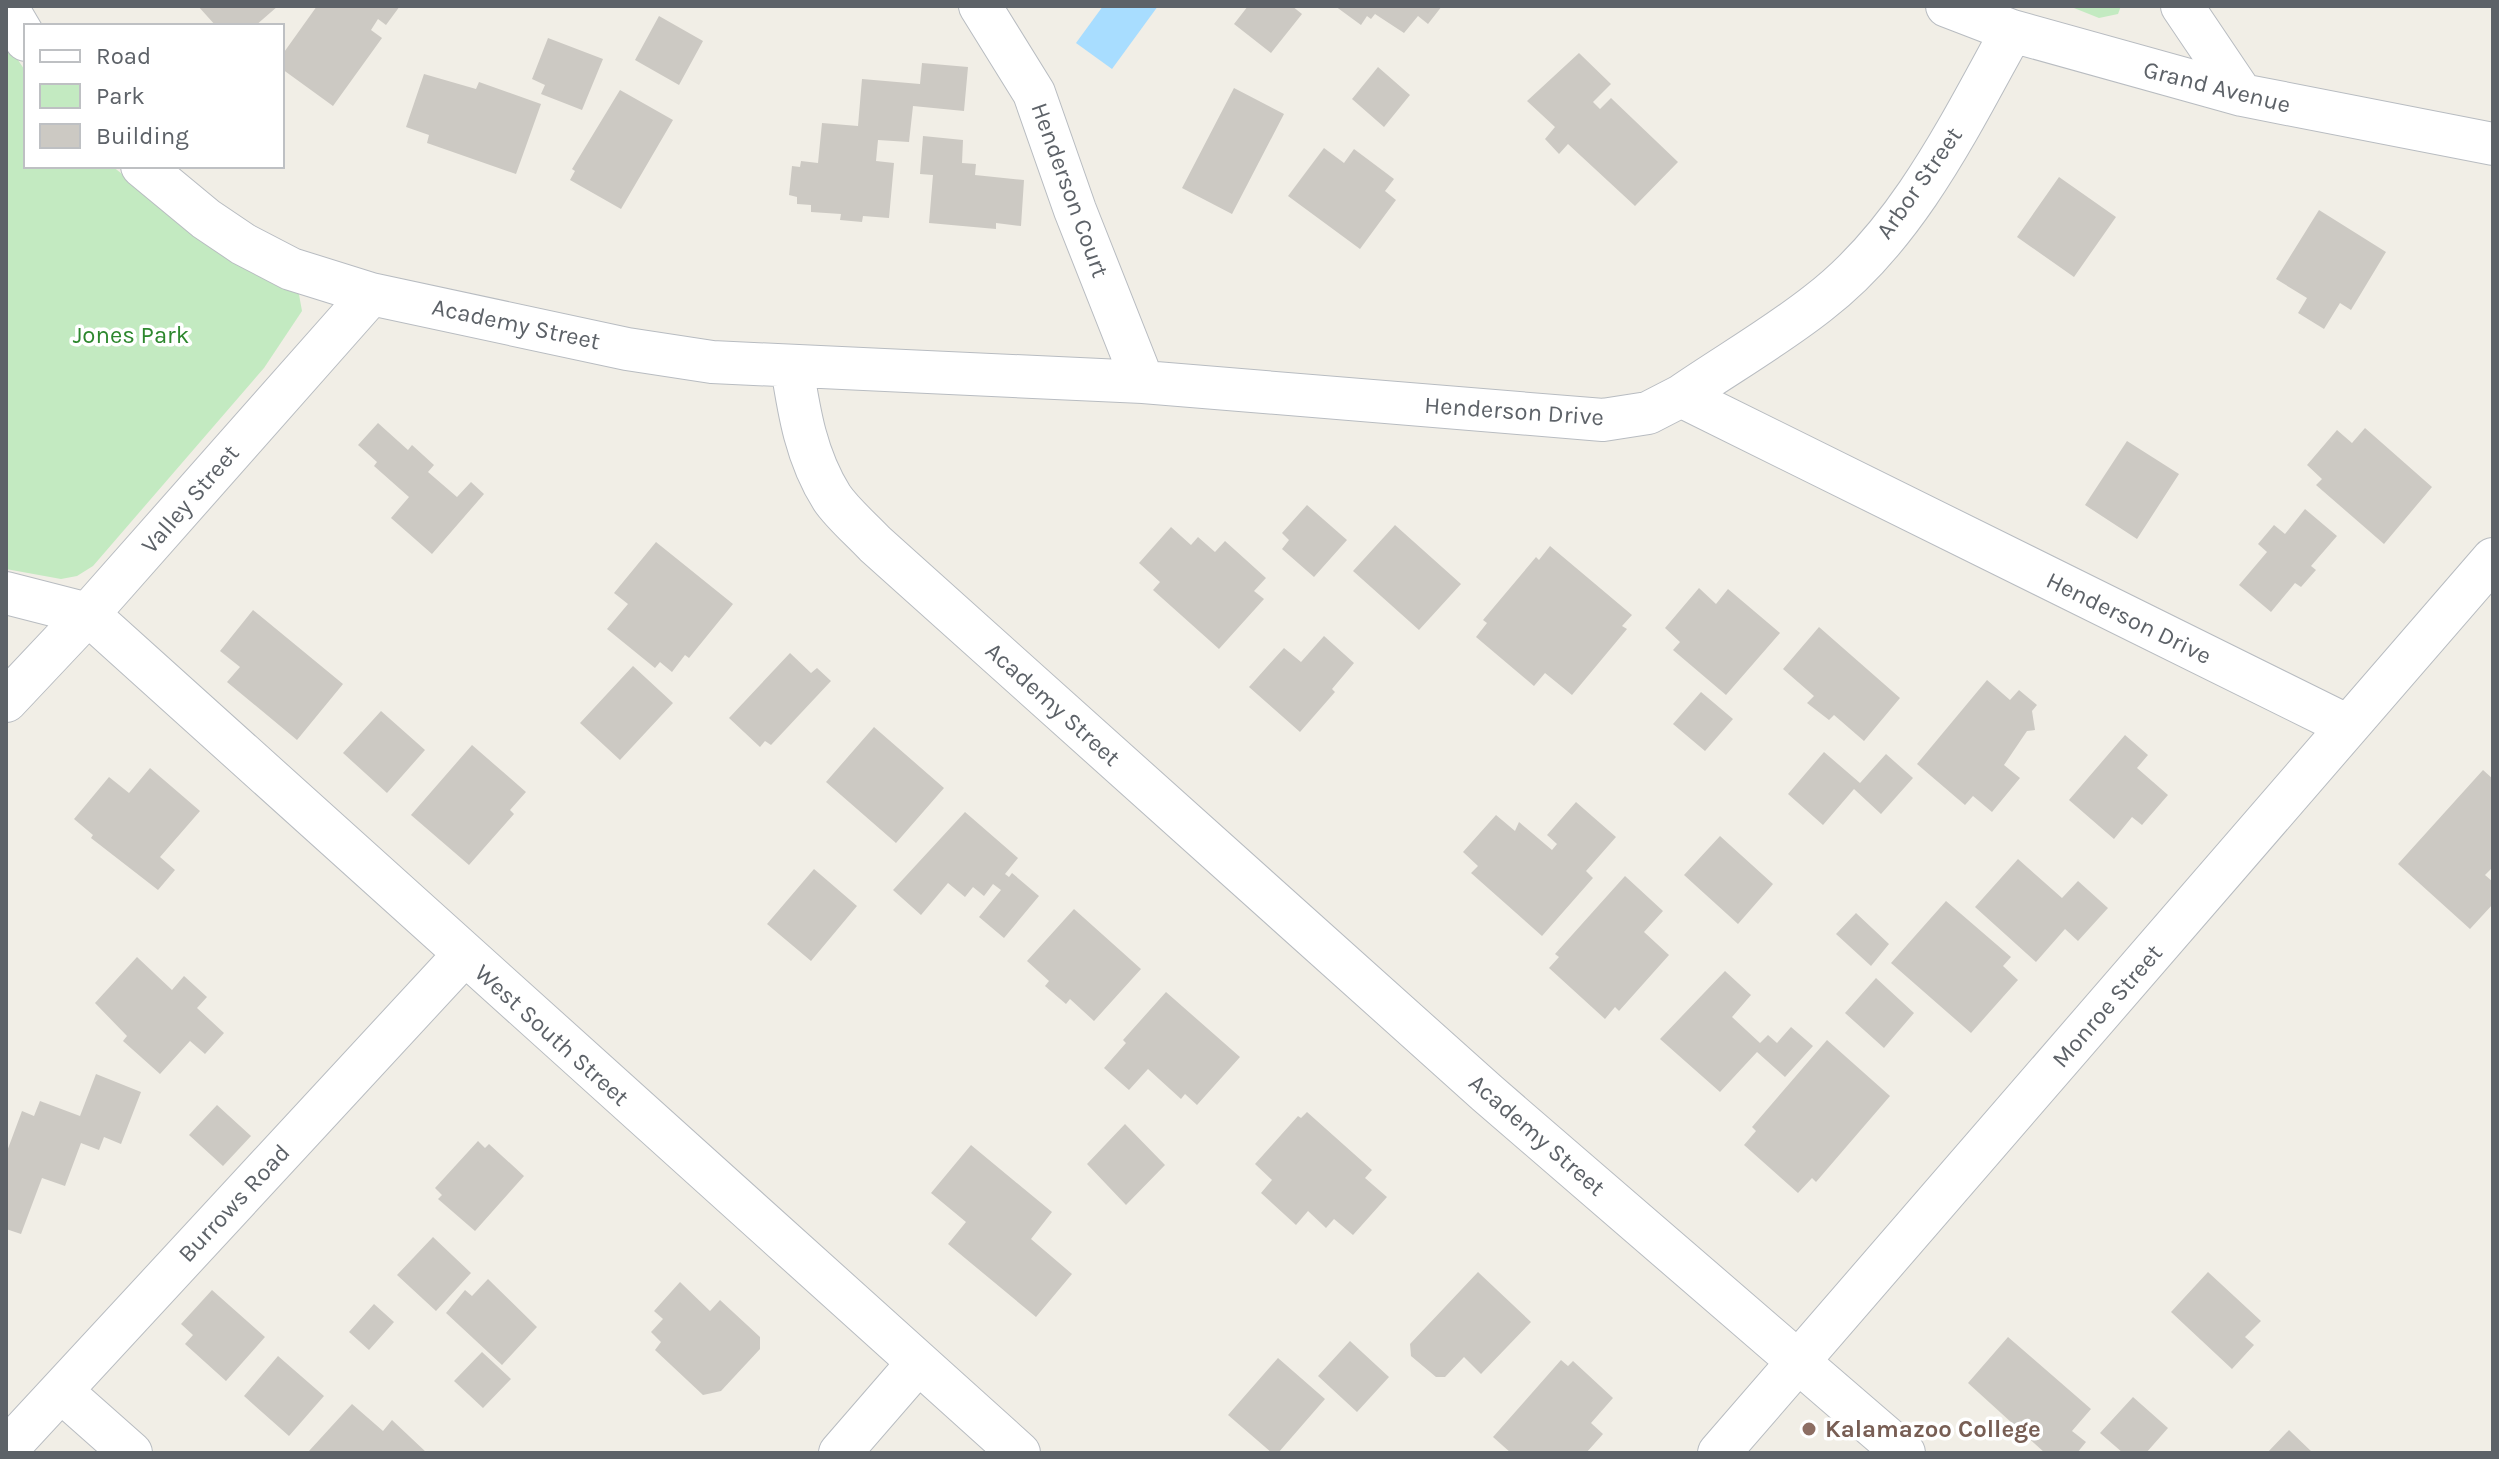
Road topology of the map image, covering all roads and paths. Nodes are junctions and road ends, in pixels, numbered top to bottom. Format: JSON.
{"nodes":[{"id":1,"x":6,"y":6,"type":"edge"},
{"id":2,"x":980,"y":6,"type":"edge"},
{"id":3,"x":1947,"y":6,"type":"edge"},
{"id":4,"x":2182,"y":6,"type":"edge"},
{"id":5,"x":2012,"y":31,"type":"junction"},
{"id":6,"x":24,"y":37,"type":"edge"},
{"id":7,"x":2242,"y":95,"type":"junction"},
{"id":8,"x":2493,"y":144,"type":"edge"},
{"id":9,"x":145,"y":168,"type":"edge"},
{"id":10,"x":371,"y":294,"type":"junction"},
{"id":11,"x":792,"y":367,"type":"junction"},
{"id":12,"x":1143,"y":382,"type":"junction"},
{"id":13,"x":1681,"y":396,"type":"junction"},
{"id":14,"x":2493,"y":559,"type":"edge"},
{"id":15,"x":6,"y":593,"type":"edge"},
{"id":16,"x":88,"y":614,"type":"junction"},
{"id":17,"x":6,"y":701,"type":"edge"},
{"id":18,"x":2348,"y":726,"type":"junction"},
{"id":19,"x":463,"y":956,"type":"junction"},
{"id":20,"x":1801,"y":1361,"type":"junction"},
{"id":21,"x":918,"y":1363,"type":"junction"},
{"id":22,"x":61,"y":1391,"type":"junction"},
{"id":23,"x":6,"y":1450,"type":"edge"},
{"id":24,"x":131,"y":1453,"type":"edge"},
{"id":25,"x":840,"y":1453,"type":"edge"},
{"id":26,"x":1019,"y":1453,"type":"edge"},
{"id":27,"x":1719,"y":1453,"type":"edge"},
{"id":28,"x":1904,"y":1453,"type":"edge"}],
"edges":[{"from":1,"to":6,"type":"street"},
{"from":2,"to":12,"type":"street","name":"Henderson Court"},
{"from":3,"to":5,"type":"street","name":"Grand Avenue"},
{"from":4,"to":7,"type":"street"},
{"from":5,"to":7,"type":"street","name":"Grand Avenue"},
{"from":5,"to":13,"type":"street","name":"Arbor Street"},
{"from":7,"to":8,"type":"street","name":"Grand Avenue"},
{"from":9,"to":10,"type":"street","name":"Academy Street"},
{"from":10,"to":11,"type":"street","name":"Academy Street"},
{"from":10,"to":16,"type":"street","name":"Valley Street"},
{"from":11,"to":12,"type":"street","name":"Henderson Drive"},
{"from":11,"to":20,"type":"street","name":"Academy Street"},
{"from":12,"to":13,"type":"street","name":"Henderson Drive"},
{"from":13,"to":18,"type":"street","name":"Henderson Drive"},
{"from":14,"to":18,"type":"street","name":"Monroe Street"},
{"from":15,"to":16,"type":"street"},
{"from":16,"to":17,"type":"street","name":"Valley Street"},
{"from":16,"to":19,"type":"street","name":"West South Street"},
{"from":18,"to":20,"type":"street","name":"Monroe Street"},
{"from":19,"to":21,"type":"street","name":"West South Street"},
{"from":19,"to":22,"type":"street","name":"Burrows Road"},
{"from":20,"to":27,"type":"street","name":"Monroe Street"},
{"from":20,"to":28,"type":"street","name":"Academy Street"},
{"from":21,"to":25,"type":"street"},
{"from":21,"to":26,"type":"street","name":"West South Street"},
{"from":22,"to":23,"type":"street","name":"Burrows Road"},
{"from":22,"to":24,"type":"street"}]}
